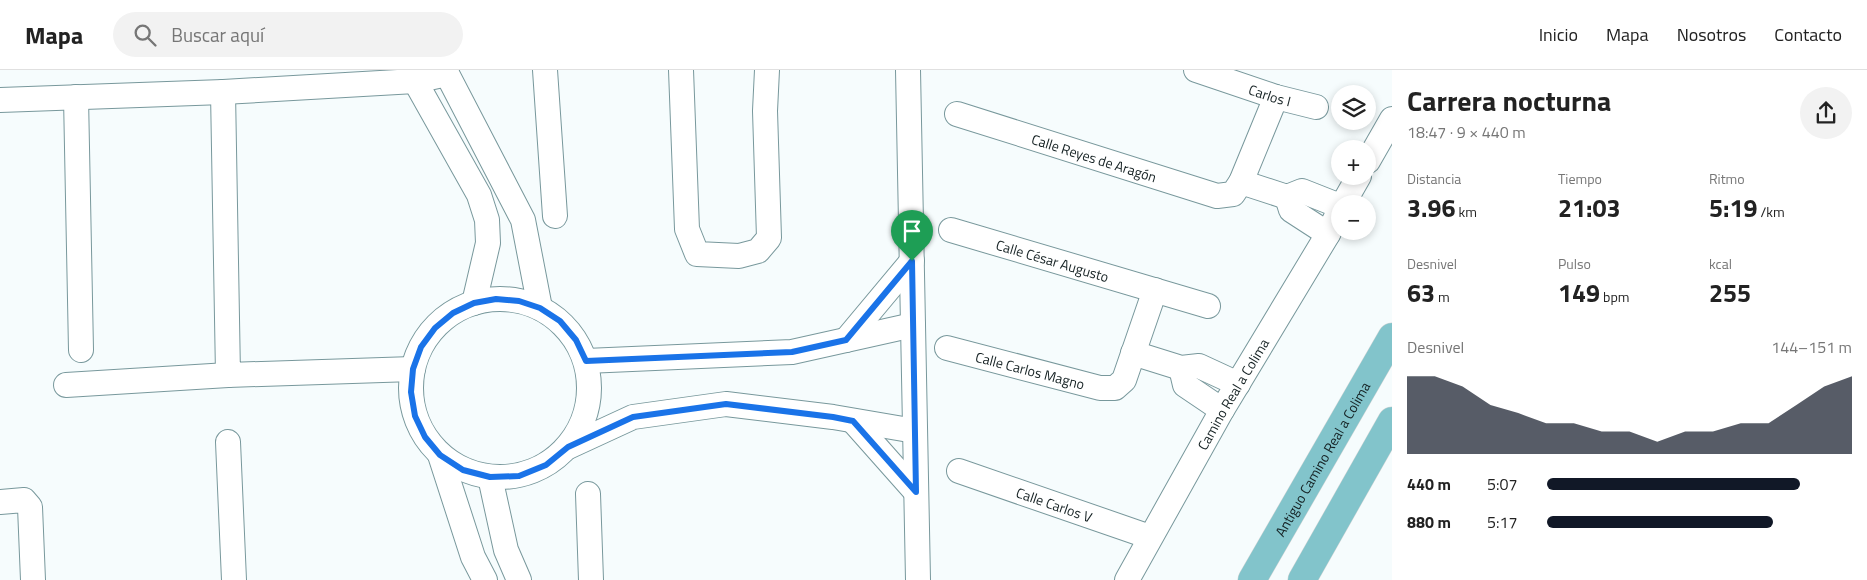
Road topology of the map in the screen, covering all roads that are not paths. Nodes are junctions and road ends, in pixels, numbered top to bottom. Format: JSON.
{"nodes":[{"id":1,"x":546,"y":70,"type":"edge"},
{"id":2,"x":681,"y":70,"type":"edge"},
{"id":3,"x":767,"y":70,"type":"edge"},
{"id":4,"x":908,"y":70,"type":"edge"},
{"id":5,"x":1196,"y":70,"type":"edge"},
{"id":6,"x":446,"y":72,"type":"edge"},
{"id":7,"x":413,"y":76,"type":"edge"},
{"id":8,"x":223,"y":92,"type":"junction"},
{"id":9,"x":76,"y":97,"type":"junction"},
{"id":10,"x":1276,"y":97,"type":"junction"},
{"id":11,"x":0,"y":100,"type":"edge"},
{"id":12,"x":1316,"y":107,"type":"dead end"},
{"id":13,"x":957,"y":114,"type":"dead end"},
{"id":14,"x":1392,"y":119,"type":"edge"},
{"id":15,"x":1376,"y":147,"type":"edge"},
{"id":16,"x":1237,"y":188,"type":"junction"},
{"id":17,"x":1287,"y":197,"type":"junction"},
{"id":18,"x":1331,"y":202,"type":"edge"},
{"id":19,"x":555,"y":216,"type":"dead end"},
{"id":20,"x":1331,"y":228,"type":"edge"},
{"id":21,"x":951,"y":230,"type":"dead end"},
{"id":22,"x":1328,"y":234,"type":"junction"},
{"id":23,"x":912,"y":261,"type":"junction"},
{"id":24,"x":1155,"y":290,"type":"junction"},
{"id":25,"x":474,"y":303,"type":"junction"},
{"id":26,"x":1208,"y":306,"type":"dead end"},
{"id":27,"x":540,"y":308,"type":"junction"},
{"id":28,"x":913,"y":325,"type":"junction"},
{"id":29,"x":1392,"y":337,"type":"edge"},
{"id":30,"x":846,"y":340,"type":"junction"},
{"id":31,"x":947,"y":348,"type":"dead end"},
{"id":32,"x":81,"y":350,"type":"dead end"},
{"id":33,"x":1132,"y":353,"type":"junction"},
{"id":34,"x":586,"y":361,"type":"junction"},
{"id":35,"x":1181,"y":368,"type":"junction"},
{"id":36,"x":413,"y":369,"type":"junction"},
{"id":37,"x":228,"y":374,"type":"junction"},
{"id":38,"x":1238,"y":384,"type":"junction"},
{"id":39,"x":66,"y":385,"type":"dead end"},
{"id":40,"x":1222,"y":410,"type":"junction"},
{"id":41,"x":853,"y":421,"type":"junction"},
{"id":42,"x":1392,"y":422,"type":"edge"},
{"id":43,"x":915,"y":431,"type":"junction"},
{"id":44,"x":228,"y":442,"type":"dead end"},
{"id":45,"x":568,"y":447,"type":"junction"},
{"id":46,"x":440,"y":455,"type":"junction"},
{"id":47,"x":959,"y":470,"type":"dead end"},
{"id":48,"x":490,"y":477,"type":"junction"},
{"id":49,"x":916,"y":492,"type":"junction"},
{"id":50,"x":588,"y":494,"type":"dead end"},
{"id":51,"x":0,"y":502,"type":"edge"},
{"id":52,"x":1150,"y":537,"type":"junction"},
{"id":53,"x":33,"y":580,"type":"edge"},
{"id":54,"x":234,"y":580,"type":"edge"},
{"id":55,"x":486,"y":580,"type":"edge"},
{"id":56,"x":519,"y":580,"type":"edge"},
{"id":57,"x":591,"y":580,"type":"edge"},
{"id":58,"x":918,"y":580,"type":"edge"},
{"id":59,"x":1127,"y":580,"type":"edge"},
{"id":60,"x":1252,"y":580,"type":"edge"},
{"id":61,"x":1302,"y":580,"type":"edge"}],
"edges":[{"from":1,"to":19,"type":"street"},
{"from":2,"to":3,"type":"street"},
{"from":4,"to":23,"type":"street"},
{"from":5,"to":10,"type":"street","name":"Carlos I"},
{"from":6,"to":7,"type":"street"},
{"from":6,"to":27,"type":"street"},
{"from":7,"to":8,"type":"street"},
{"from":7,"to":25,"type":"street"},
{"from":8,"to":9,"type":"street"},
{"from":8,"to":37,"type":"street"},
{"from":9,"to":11,"type":"street"},
{"from":9,"to":32,"type":"street"},
{"from":10,"to":12,"type":"street","name":"Carlos I"},
{"from":10,"to":16,"type":"street"},
{"from":13,"to":16,"type":"street","name":"Calle Reyes de Aragón"},
{"from":14,"to":15,"type":"street"},
{"from":16,"to":17,"type":"street","name":"Calle Reyes de Aragón"},
{"from":17,"to":18,"type":"street","name":"Calle Reyes de Aragón"},
{"from":17,"to":22,"type":"street"},
{"from":20,"to":22,"type":"street","name":"Camino Real a Colima"},
{"from":21,"to":24,"type":"street","name":"Calle César Augusto"},
{"from":22,"to":38,"type":"street","name":"Camino Real a Colima"},
{"from":23,"to":28,"type":"street"},
{"from":23,"to":30,"type":"street"},
{"from":24,"to":26,"type":"street","name":"Calle César Augusto"},
{"from":24,"to":33,"type":"street"},
{"from":25,"to":27,"type":"street"},
{"from":25,"to":36,"type":"street"},
{"from":27,"to":34,"type":"street"},
{"from":28,"to":30,"type":"street"},
{"from":28,"to":43,"type":"street"},
{"from":29,"to":60,"type":"main road","name":"Antiguo Camino Real a Colima"},
{"from":30,"to":34,"type":"street"},
{"from":31,"to":33,"type":"street","name":"Calle Carlos Magno"},
{"from":33,"to":35,"type":"street"},
{"from":34,"to":45,"type":"street"},
{"from":35,"to":38,"type":"street"},
{"from":35,"to":40,"type":"street"},
{"from":36,"to":37,"type":"street"},
{"from":36,"to":46,"type":"street"},
{"from":37,"to":39,"type":"street"},
{"from":38,"to":40,"type":"street","name":"Camino Real a Colima"},
{"from":40,"to":52,"type":"street","name":"Camino Real a Colima"},
{"from":41,"to":43,"type":"street"},
{"from":41,"to":45,"type":"street"},
{"from":41,"to":49,"type":"street"},
{"from":42,"to":61,"type":"main road"},
{"from":43,"to":49,"type":"street"},
{"from":44,"to":54,"type":"street"},
{"from":45,"to":48,"type":"street"},
{"from":46,"to":48,"type":"street"},
{"from":46,"to":55,"type":"street"},
{"from":47,"to":52,"type":"street","name":"Calle Carlos V"},
{"from":48,"to":56,"type":"street"},
{"from":49,"to":58,"type":"street"},
{"from":50,"to":57,"type":"street"},
{"from":51,"to":53,"type":"street"},
{"from":52,"to":59,"type":"street","name":"Camino Real a Colima"}]}
